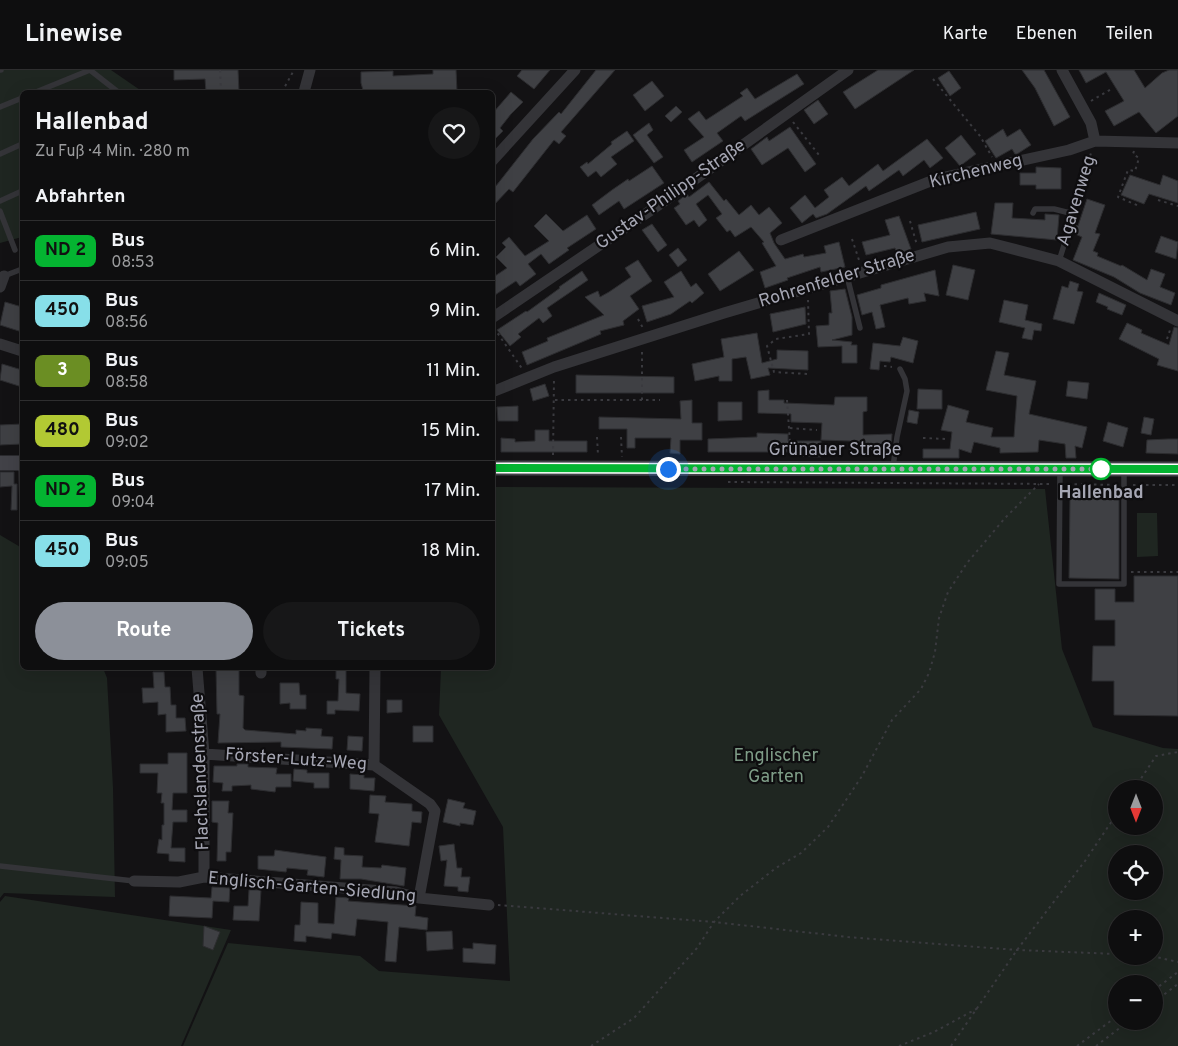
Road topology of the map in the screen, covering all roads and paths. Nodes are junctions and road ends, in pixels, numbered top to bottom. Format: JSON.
{"nodes":[{"id":1,"x":90,"y":70,"type":"edge"},
{"id":2,"x":220,"y":70,"type":"edge"},
{"id":3,"x":294,"y":70,"type":"edge"},
{"id":4,"x":310,"y":70,"type":"edge"},
{"id":5,"x":575,"y":70,"type":"edge"},
{"id":6,"x":848,"y":70,"type":"edge"},
{"id":7,"x":1062,"y":70,"type":"edge"},
{"id":8,"x":933,"y":79,"type":"dead end"},
{"id":9,"x":1112,"y":88,"type":"dead end"},
{"id":10,"x":41,"y":90,"type":"edge"},
{"id":11,"x":115,"y":90,"type":"edge"},
{"id":12,"x":221,"y":90,"type":"edge"},
{"id":13,"x":283,"y":90,"type":"edge"},
{"id":14,"x":305,"y":90,"type":"edge"},
{"id":15,"x":20,"y":99,"type":"edge"},
{"id":16,"x":1082,"y":106,"type":"junction"},
{"id":17,"x":0,"y":107,"type":"edge"},
{"id":18,"x":786,"y":114,"type":"junction"},
{"id":19,"x":1095,"y":141,"type":"junction"},
{"id":20,"x":1137,"y":142,"type":"junction"},
{"id":21,"x":1178,"y":143,"type":"edge"},
{"id":22,"x":20,"y":145,"type":"edge"},
{"id":23,"x":0,"y":154,"type":"edge"},
{"id":24,"x":819,"y":156,"type":"dead end"},
{"id":25,"x":495,"y":159,"type":"edge"},
{"id":26,"x":997,"y":166,"type":"junction"},
{"id":27,"x":20,"y":193,"type":"edge"},
{"id":28,"x":1158,"y":200,"type":"dead end"},
{"id":29,"x":0,"y":201,"type":"edge"},
{"id":30,"x":1139,"y":206,"type":"dead end"},
{"id":31,"x":1178,"y":206,"type":"edge"},
{"id":32,"x":0,"y":211,"type":"edge"},
{"id":33,"x":1033,"y":213,"type":"dead end"},
{"id":34,"x":1074,"y":214,"type":"junction"},
{"id":35,"x":910,"y":221,"type":"dead end"},
{"id":36,"x":852,"y":239,"type":"dead end"},
{"id":37,"x":781,"y":240,"type":"dead end"},
{"id":38,"x":15,"y":250,"type":"dead end"},
{"id":39,"x":920,"y":255,"type":"junction"},
{"id":40,"x":1059,"y":261,"type":"junction"},
{"id":41,"x":20,"y":270,"type":"edge"},
{"id":42,"x":863,"y":271,"type":"junction"},
{"id":43,"x":847,"y":276,"type":"junction"},
{"id":44,"x":2,"y":282,"type":"edge"},
{"id":45,"x":808,"y":288,"type":"junction"},
{"id":46,"x":495,"y":316,"type":"edge"},
{"id":47,"x":1178,"y":321,"type":"edge"},
{"id":48,"x":860,"y":328,"type":"dead end"},
{"id":49,"x":495,"y":330,"type":"edge"},
{"id":50,"x":642,"y":339,"type":"junction"},
{"id":51,"x":0,"y":344,"type":"edge"},
{"id":52,"x":20,"y":350,"type":"edge"},
{"id":53,"x":554,"y":367,"type":"junction"},
{"id":54,"x":900,"y":369,"type":"dead end"},
{"id":55,"x":807,"y":374,"type":"dead end"},
{"id":56,"x":528,"y":378,"type":"junction"},
{"id":57,"x":495,"y":391,"type":"edge"},
{"id":58,"x":554,"y":400,"type":"junction"},
{"id":59,"x":642,"y":400,"type":"junction"},
{"id":60,"x":660,"y":400,"type":"dead end"},
{"id":61,"x":787,"y":400,"type":"dead end"},
{"id":62,"x":789,"y":428,"type":"junction"},
{"id":63,"x":817,"y":430,"type":"dead end"},
{"id":64,"x":621,"y":436,"type":"dead end"},
{"id":65,"x":597,"y":437,"type":"dead end"},
{"id":66,"x":923,"y":438,"type":"dead end"},
{"id":67,"x":947,"y":439,"type":"dead end"},
{"id":68,"x":0,"y":463,"type":"edge"},
{"id":69,"x":20,"y":463,"type":"edge"},
{"id":70,"x":495,"y":468,"type":"edge"},
{"id":71,"x":553,"y":469,"type":"junction"},
{"id":72,"x":598,"y":469,"type":"junction"},
{"id":73,"x":622,"y":469,"type":"junction"},
{"id":74,"x":791,"y":469,"type":"junction"},
{"id":75,"x":893,"y":469,"type":"junction"},
{"id":76,"x":1124,"y":469,"type":"junction"},
{"id":77,"x":1178,"y":469,"type":"edge"},
{"id":78,"x":1060,"y":477,"type":"junction"},
{"id":79,"x":728,"y":482,"type":"dead end"},
{"id":80,"x":1039,"y":484,"type":"junction"},
{"id":81,"x":1124,"y":485,"type":"junction"},
{"id":82,"x":1178,"y":485,"type":"edge"},
{"id":83,"x":1124,"y":571,"type":"junction"},
{"id":84,"x":1178,"y":572,"type":"edge"},
{"id":85,"x":197,"y":670,"type":"edge"},
{"id":86,"x":375,"y":670,"type":"edge"},
{"id":87,"x":1178,"y":752,"type":"edge"},
{"id":88,"x":204,"y":754,"type":"junction"},
{"id":89,"x":374,"y":765,"type":"junction"},
{"id":90,"x":1140,"y":780,"type":"edge"},
{"id":91,"x":1108,"y":827,"type":"edge"},
{"id":92,"x":0,"y":866,"type":"edge"},
{"id":93,"x":204,"y":877,"type":"junction"},
{"id":94,"x":134,"y":881,"type":"joint"},
{"id":95,"x":419,"y":898,"type":"junction"},
{"id":96,"x":489,"y":904,"type":"joint"},
{"id":97,"x":714,"y":922,"type":"junction"},
{"id":98,"x":1016,"y":950,"type":"junction"},
{"id":99,"x":1108,"y":954,"type":"edge"},
{"id":100,"x":1163,"y":959,"type":"edge"},
{"id":101,"x":1178,"y":962,"type":"edge"},
{"id":102,"x":1178,"y":972,"type":"edge"},
{"id":103,"x":1163,"y":983,"type":"edge"},
{"id":104,"x":1178,"y":984,"type":"edge"},
{"id":105,"x":1163,"y":995,"type":"edge"},
{"id":106,"x":980,"y":1007,"type":"junction"},
{"id":107,"x":1108,"y":1023,"type":"edge"},
{"id":108,"x":1117,"y":1030,"type":"edge"},
{"id":109,"x":590,"y":1046,"type":"edge"},
{"id":110,"x":899,"y":1046,"type":"edge"},
{"id":111,"x":951,"y":1046,"type":"edge"},
{"id":112,"x":1077,"y":1046,"type":"edge"},
{"id":113,"x":1096,"y":1046,"type":"edge"}],
"edges":[{"from":1,"to":10,"type":"lane"},
{"from":1,"to":11,"type":"lane"},
{"from":2,"to":12,"type":"path"},
{"from":3,"to":13,"type":"path"},
{"from":4,"to":14,"type":"street"},
{"from":5,"to":25,"type":"street"},
{"from":6,"to":18,"type":"street","name":"Gustav-Philipp-Straße"},
{"from":7,"to":16,"type":"street"},
{"from":8,"to":26,"type":"path"},
{"from":9,"to":16,"type":"path"},
{"from":15,"to":17,"type":"lane"},
{"from":16,"to":19,"type":"street"},
{"from":18,"to":24,"type":"path"},
{"from":18,"to":46,"type":"street","name":"Gustav-Philipp-Straße"},
{"from":19,"to":20,"type":"street","name":"Kirchenweg"},
{"from":19,"to":26,"type":"street","name":"Kirchenweg"},
{"from":19,"to":34,"type":"path","name":"Agavenweg"},
{"from":20,"to":21,"type":"street","name":"Kirchenweg"},
{"from":20,"to":30,"type":"path"},
{"from":22,"to":23,"type":"lane"},
{"from":26,"to":37,"type":"street","name":"Kirchenweg"},
{"from":27,"to":29,"type":"lane"},
{"from":28,"to":31,"type":"path"},
{"from":32,"to":38,"type":"lane"},
{"from":33,"to":34,"type":"lane"},
{"from":34,"to":40,"type":"lane","name":"Agavenweg"},
{"from":35,"to":39,"type":"path"},
{"from":36,"to":42,"type":"path"},
{"from":39,"to":40,"type":"street","name":"Rohrenfelder Straße"},
{"from":39,"to":42,"type":"street","name":"Rohrenfelder Straße"},
{"from":40,"to":47,"type":"street","name":"Rohrenfelder Straße"},
{"from":41,"to":44,"type":"lane"},
{"from":42,"to":43,"type":"street","name":"Rohrenfelder Straße"},
{"from":43,"to":45,"type":"street","name":"Rohrenfelder Straße"},
{"from":43,"to":48,"type":"lane"},
{"from":45,"to":50,"type":"street","name":"Rohrenfelder Straße"},
{"from":45,"to":55,"type":"path"},
{"from":49,"to":56,"type":"path"},
{"from":50,"to":53,"type":"street","name":"Rohrenfelder Straße"},
{"from":50,"to":59,"type":"path"},
{"from":51,"to":52,"type":"street"},
{"from":53,"to":56,"type":"street","name":"Rohrenfelder Straße"},
{"from":53,"to":58,"type":"path"},
{"from":54,"to":75,"type":"lane"},
{"from":56,"to":57,"type":"street","name":"Rohrenfelder Straße"},
{"from":58,"to":59,"type":"path"},
{"from":58,"to":71,"type":"path"},
{"from":59,"to":60,"type":"path"},
{"from":61,"to":62,"type":"path"},
{"from":62,"to":63,"type":"path"},
{"from":62,"to":74,"type":"path"},
{"from":64,"to":73,"type":"path"},
{"from":65,"to":72,"type":"path"},
{"from":66,"to":67,"type":"path"},
{"from":68,"to":69,"type":"street"},
{"from":70,"to":71,"type":"street","name":"Grünauer Straße"},
{"from":71,"to":72,"type":"street","name":"Grünauer Straße"},
{"from":72,"to":73,"type":"street","name":"Grünauer Straße"},
{"from":73,"to":74,"type":"street","name":"Grünauer Straße"},
{"from":74,"to":75,"type":"street","name":"Grünauer Straße"},
{"from":75,"to":78,"type":"street","name":"Grünauer Straße"},
{"from":76,"to":77,"type":"street","name":"Grünauer Straße"},
{"from":76,"to":78,"type":"street","name":"Grünauer Straße"},
{"from":76,"to":81,"type":"lane"},
{"from":78,"to":80,"type":"path"},
{"from":78,"to":81,"type":"path"},
{"from":78,"to":83,"type":"lane"},
{"from":79,"to":80,"type":"path"},
{"from":80,"to":97,"type":"path"},
{"from":81,"to":82,"type":"path"},
{"from":81,"to":83,"type":"lane"},
{"from":83,"to":84,"type":"path"},
{"from":85,"to":88,"type":"street","name":"Flachslandenstraße"},
{"from":86,"to":89,"type":"street"},
{"from":87,"to":90,"type":"path"},
{"from":88,"to":89,"type":"street","name":"Förster-Lutz-Weg"},
{"from":88,"to":93,"type":"street","name":"Flachslandenstraße"},
{"from":89,"to":95,"type":"street","name":"Förster-Lutz-Weg"},
{"from":91,"to":98,"type":"path"},
{"from":92,"to":94,"type":"lane"},
{"from":93,"to":94,"type":"street","name":"Englisch-Garten-Siedlung"},
{"from":93,"to":95,"type":"street","name":"Englisch-Garten-Siedlung"},
{"from":95,"to":96,"type":"street","name":"Englisch-Garten-Siedlung"},
{"from":96,"to":97,"type":"path"},
{"from":97,"to":98,"type":"path"},
{"from":97,"to":109,"type":"path"},
{"from":98,"to":99,"type":"path"},
{"from":98,"to":106,"type":"path"},
{"from":100,"to":101,"type":"path"},
{"from":102,"to":103,"type":"path"},
{"from":104,"to":105,"type":"path"},
{"from":106,"to":110,"type":"path"},
{"from":106,"to":111,"type":"path"},
{"from":107,"to":112,"type":"path"},
{"from":108,"to":113,"type":"path"}]}
